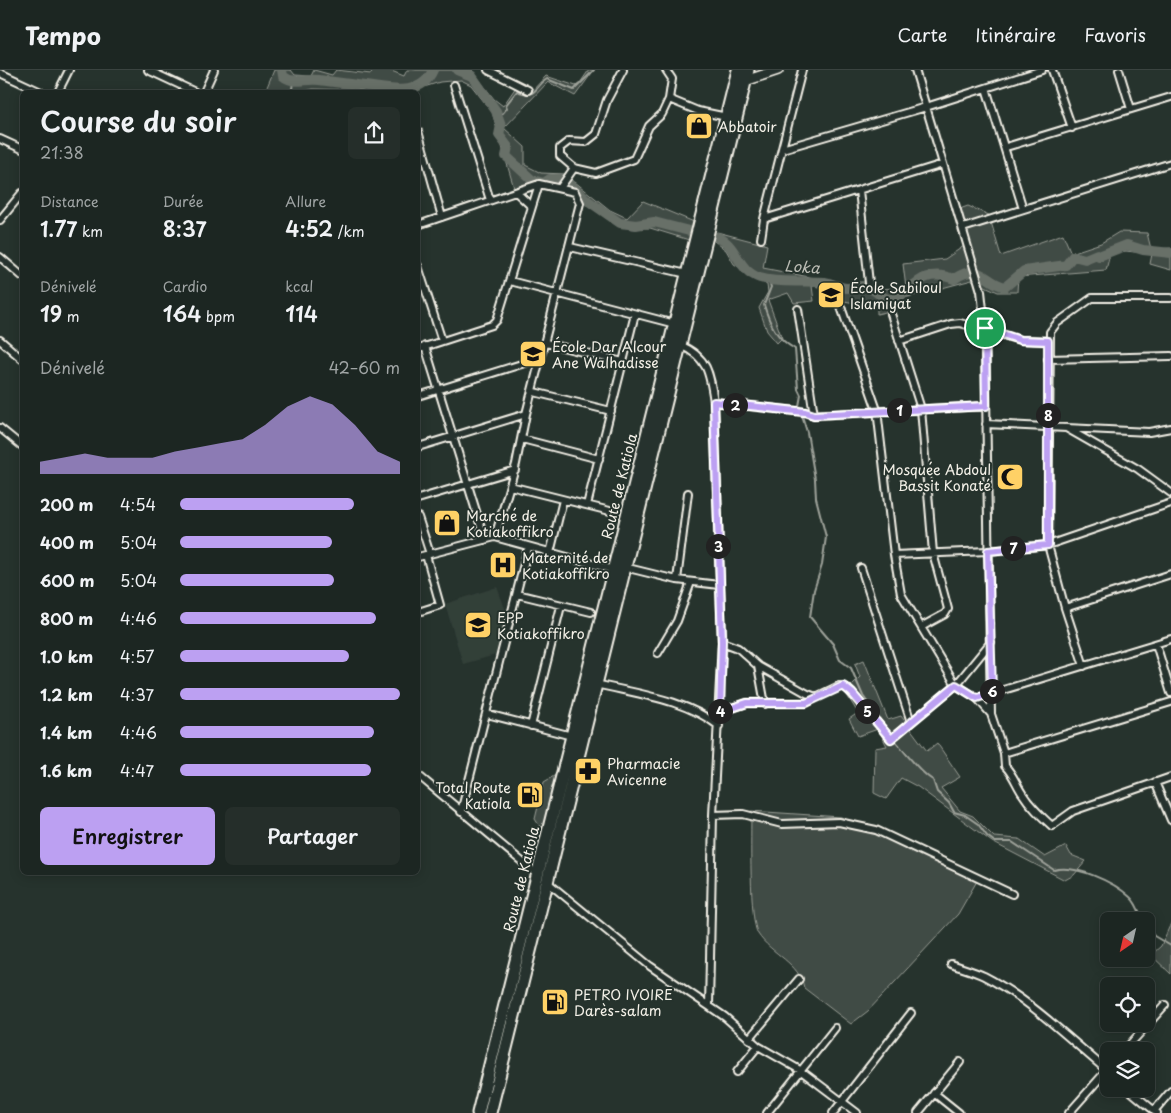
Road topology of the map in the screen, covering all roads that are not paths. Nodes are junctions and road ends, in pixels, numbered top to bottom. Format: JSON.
{"nodes":[{"id":1,"x":68,"y":70,"type":"edge"},
{"id":2,"x":148,"y":70,"type":"edge"},
{"id":3,"x":214,"y":70,"type":"edge"},
{"id":4,"x":488,"y":70,"type":"edge"},
{"id":5,"x":623,"y":70,"type":"edge"},
{"id":6,"x":666,"y":70,"type":"edge"},
{"id":7,"x":738,"y":70,"type":"edge"},
{"id":8,"x":778,"y":70,"type":"edge"},
{"id":9,"x":802,"y":70,"type":"edge"},
{"id":10,"x":915,"y":70,"type":"edge"},
{"id":11,"x":1042,"y":70,"type":"edge"},
{"id":12,"x":1052,"y":70,"type":"edge"},
{"id":13,"x":1119,"y":70,"type":"edge"},
{"id":14,"x":0,"y":73,"type":"edge"},
{"id":15,"x":746,"y":75,"type":"edge"},
{"id":16,"x":454,"y":84,"type":"dead end"},
{"id":17,"x":986,"y":88,"type":"junction"},
{"id":18,"x":37,"y":90,"type":"edge"},
{"id":19,"x":59,"y":90,"type":"edge"},
{"id":20,"x":188,"y":90,"type":"edge"},
{"id":21,"x":205,"y":90,"type":"edge"},
{"id":22,"x":528,"y":90,"type":"dead end"},
{"id":23,"x":1171,"y":97,"type":"edge"},
{"id":24,"x":669,"y":100,"type":"junction"},
{"id":25,"x":926,"y":107,"type":"junction"},
{"id":26,"x":1131,"y":108,"type":"junction"},
{"id":27,"x":727,"y":117,"type":"junction"},
{"id":28,"x":1072,"y":128,"type":"junction"},
{"id":29,"x":420,"y":138,"type":"edge"},
{"id":30,"x":0,"y":139,"type":"edge"},
{"id":31,"x":1006,"y":147,"type":"junction"},
{"id":32,"x":20,"y":148,"type":"edge"},
{"id":33,"x":782,"y":149,"type":"junction"},
{"id":34,"x":1171,"y":163,"type":"edge"},
{"id":35,"x":943,"y":164,"type":"junction"},
{"id":36,"x":572,"y":170,"type":"junction"},
{"id":37,"x":539,"y":184,"type":"junction"},
{"id":38,"x":560,"y":188,"type":"junction"},
{"id":39,"x":859,"y":190,"type":"junction"},
{"id":40,"x":516,"y":192,"type":"junction"},
{"id":41,"x":20,"y":196,"type":"edge"},
{"id":42,"x":490,"y":200,"type":"junction"},
{"id":43,"x":531,"y":206,"type":"junction"},
{"id":44,"x":1023,"y":209,"type":"junction"},
{"id":45,"x":442,"y":217,"type":"junction"},
{"id":46,"x":764,"y":219,"type":"junction"},
{"id":47,"x":0,"y":220,"type":"edge"},
{"id":48,"x":420,"y":224,"type":"edge"},
{"id":49,"x":963,"y":228,"type":"junction"},
{"id":50,"x":761,"y":239,"type":"dead end"},
{"id":51,"x":570,"y":248,"type":"junction"},
{"id":52,"x":0,"y":258,"type":"edge"},
{"id":53,"x":420,"y":272,"type":"edge"},
{"id":54,"x":20,"y":274,"type":"edge"},
{"id":55,"x":688,"y":274,"type":"junction"},
{"id":56,"x":510,"y":281,"type":"junction"},
{"id":57,"x":869,"y":283,"type":"dead end"},
{"id":58,"x":558,"y":294,"type":"junction"},
{"id":59,"x":1171,"y":298,"type":"edge"},
{"id":60,"x":841,"y":307,"type":"dead end"},
{"id":61,"x":798,"y":309,"type":"dead end"},
{"id":62,"x":635,"y":314,"type":"junction"},
{"id":63,"x":891,"y":314,"type":"dead end"},
{"id":64,"x":675,"y":324,"type":"junction"},
{"id":65,"x":985,"y":328,"type":"junction"},
{"id":66,"x":0,"y":340,"type":"edge"},
{"id":67,"x":442,"y":341,"type":"junction"},
{"id":68,"x":899,"y":341,"type":"junction"},
{"id":69,"x":1048,"y":341,"type":"junction"},
{"id":70,"x":546,"y":343,"type":"junction"},
{"id":71,"x":680,"y":345,"type":"junction"},
{"id":72,"x":425,"y":346,"type":"junction"},
{"id":73,"x":420,"y":348,"type":"edge"},
{"id":74,"x":1171,"y":356,"type":"edge"},
{"id":75,"x":20,"y":357,"type":"edge"},
{"id":76,"x":541,"y":358,"type":"junction"},
{"id":77,"x":1048,"y":360,"type":"junction"},
{"id":78,"x":623,"y":362,"type":"junction"},
{"id":79,"x":438,"y":390,"type":"junction"},
{"id":80,"x":534,"y":392,"type":"junction"},
{"id":81,"x":420,"y":395,"type":"edge"},
{"id":82,"x":714,"y":402,"type":"junction"},
{"id":83,"x":986,"y":406,"type":"junction"},
{"id":84,"x":920,"y":409,"type":"junction"},
{"id":85,"x":878,"y":410,"type":"junction"},
{"id":86,"x":611,"y":411,"type":"junction"},
{"id":87,"x":526,"y":414,"type":"junction"},
{"id":88,"x":814,"y":415,"type":"junction"},
{"id":89,"x":986,"y":424,"type":"junction"},
{"id":90,"x":1048,"y":426,"type":"junction"},
{"id":91,"x":1064,"y":427,"type":"junction"},
{"id":92,"x":0,"y":428,"type":"edge"},
{"id":93,"x":1171,"y":428,"type":"edge"},
{"id":94,"x":454,"y":436,"type":"junction"},
{"id":95,"x":522,"y":439,"type":"junction"},
{"id":96,"x":20,"y":444,"type":"edge"},
{"id":97,"x":420,"y":446,"type":"edge"},
{"id":98,"x":599,"y":459,"type":"junction"},
{"id":99,"x":515,"y":470,"type":"junction"},
{"id":100,"x":469,"y":483,"type":"junction"},
{"id":101,"x":510,"y":486,"type":"junction"},
{"id":102,"x":688,"y":493,"type":"dead end"},
{"id":103,"x":1171,"y":493,"type":"edge"},
{"id":104,"x":420,"y":498,"type":"edge"},
{"id":105,"x":563,"y":500,"type":"junction"},
{"id":106,"x":1171,"y":503,"type":"edge"},
{"id":107,"x":587,"y":505,"type":"junction"},
{"id":108,"x":614,"y":512,"type":"dead end"},
{"id":109,"x":420,"y":524,"type":"edge"},
{"id":110,"x":495,"y":537,"type":"junction"},
{"id":111,"x":485,"y":540,"type":"junction"},
{"id":112,"x":1048,"y":545,"type":"junction"},
{"id":113,"x":528,"y":548,"type":"junction"},
{"id":114,"x":988,"y":551,"type":"junction"},
{"id":115,"x":550,"y":553,"type":"junction"},
{"id":116,"x":933,"y":553,"type":"junction"},
{"id":117,"x":428,"y":554,"type":"junction"},
{"id":118,"x":894,"y":554,"type":"junction"},
{"id":119,"x":420,"y":556,"type":"edge"},
{"id":120,"x":861,"y":568,"type":"dead end"},
{"id":121,"x":619,"y":569,"type":"junction"},
{"id":122,"x":1171,"y":574,"type":"edge"},
{"id":123,"x":677,"y":580,"type":"junction"},
{"id":124,"x":691,"y":582,"type":"junction"},
{"id":125,"x":718,"y":585,"type":"junction"},
{"id":126,"x":516,"y":594,"type":"junction"},
{"id":127,"x":561,"y":606,"type":"junction"},
{"id":128,"x":1065,"y":608,"type":"junction"},
{"id":129,"x":420,"y":611,"type":"edge"},
{"id":130,"x":591,"y":612,"type":"dead end"},
{"id":131,"x":920,"y":627,"type":"junction"},
{"id":132,"x":1171,"y":639,"type":"edge"},
{"id":133,"x":722,"y":642,"type":"junction"},
{"id":134,"x":991,"y":642,"type":"junction"},
{"id":135,"x":1156,"y":644,"type":"junction"},
{"id":136,"x":658,"y":653,"type":"dead end"},
{"id":137,"x":758,"y":666,"type":"junction"},
{"id":138,"x":1084,"y":666,"type":"junction"},
{"id":139,"x":596,"y":684,"type":"junction"},
{"id":140,"x":956,"y":685,"type":"junction"},
{"id":141,"x":992,"y":693,"type":"junction"},
{"id":142,"x":1171,"y":693,"type":"edge"},
{"id":143,"x":816,"y":697,"type":"junction"},
{"id":144,"x":977,"y":698,"type":"junction"},
{"id":145,"x":1171,"y":702,"type":"edge"},
{"id":146,"x":765,"y":704,"type":"junction"},
{"id":147,"x":720,"y":712,"type":"junction"},
{"id":148,"x":487,"y":714,"type":"junction"},
{"id":149,"x":991,"y":714,"type":"junction"},
{"id":150,"x":911,"y":722,"type":"junction"},
{"id":151,"x":531,"y":726,"type":"junction"},
{"id":152,"x":719,"y":726,"type":"junction"},
{"id":153,"x":572,"y":736,"type":"junction"},
{"id":154,"x":1004,"y":753,"type":"junction"},
{"id":155,"x":1171,"y":777,"type":"edge"},
{"id":156,"x":420,"y":778,"type":"edge"},
{"id":157,"x":1155,"y":782,"type":"junction"},
{"id":158,"x":461,"y":812,"type":"junction"},
{"id":159,"x":714,"y":815,"type":"junction"},
{"id":160,"x":1171,"y":820,"type":"edge"},
{"id":161,"x":543,"y":878,"type":"junction"},
{"id":162,"x":1012,"y":894,"type":"dead end"},
{"id":163,"x":951,"y":964,"type":"dead end"},
{"id":164,"x":799,"y":980,"type":"dead end"},
{"id":165,"x":1165,"y":1005,"type":"dead end"},
{"id":166,"x":709,"y":1006,"type":"junction"},
{"id":167,"x":911,"y":1013,"type":"dead end"},
{"id":168,"x":835,"y":1028,"type":"dead end"},
{"id":169,"x":749,"y":1039,"type":"junction"},
{"id":170,"x":1132,"y":1042,"type":"edge"},
{"id":171,"x":758,"y":1046,"type":"junction"},
{"id":172,"x":960,"y":1062,"type":"dead end"},
{"id":173,"x":1100,"y":1063,"type":"edge"},
{"id":174,"x":800,"y":1070,"type":"junction"},
{"id":175,"x":737,"y":1072,"type":"dead end"},
{"id":176,"x":1100,"y":1079,"type":"edge"},
{"id":177,"x":1171,"y":1091,"type":"edge"},
{"id":178,"x":934,"y":1093,"type":"junction"},
{"id":179,"x":1138,"y":1097,"type":"edge"},
{"id":180,"x":842,"y":1100,"type":"junction"},
{"id":181,"x":1156,"y":1112,"type":"edge"},
{"id":182,"x":478,"y":1113,"type":"edge"},
{"id":183,"x":490,"y":1113,"type":"edge"},
{"id":184,"x":767,"y":1113,"type":"edge"},
{"id":185,"x":833,"y":1113,"type":"edge"},
{"id":186,"x":857,"y":1113,"type":"edge"},
{"id":187,"x":918,"y":1113,"type":"edge"},
{"id":188,"x":959,"y":1113,"type":"edge"},
{"id":189,"x":1069,"y":1113,"type":"edge"}],
"edges":[{"from":1,"to":19,"type":"street"},
{"from":2,"to":20,"type":"street"},
{"from":3,"to":21,"type":"street"},
{"from":4,"to":22,"type":"street"},
{"from":5,"to":36,"type":"street"},
{"from":6,"to":24,"type":"street"},
{"from":7,"to":27,"type":"highway","name":"Route de Katiola"},
{"from":8,"to":15,"type":"street"},
{"from":9,"to":33,"type":"street"},
{"from":10,"to":25,"type":"street"},
{"from":11,"to":17,"type":"street"},
{"from":12,"to":28,"type":"street"},
{"from":13,"to":26,"type":"street"},
{"from":14,"to":18,"type":"street"},
{"from":15,"to":71,"type":"highway","name":"Route de Katiola"},
{"from":16,"to":42,"type":"street"},
{"from":17,"to":25,"type":"street"},
{"from":17,"to":31,"type":"street"},
{"from":23,"to":26,"type":"street"},
{"from":24,"to":27,"type":"street"},
{"from":24,"to":36,"type":"street"},
{"from":25,"to":33,"type":"street"},
{"from":25,"to":35,"type":"street"},
{"from":26,"to":28,"type":"street"},
{"from":27,"to":55,"type":"highway","name":"Route de Katiola"},
{"from":28,"to":31,"type":"street"},
{"from":29,"to":45,"type":"street"},
{"from":30,"to":32,"type":"street"},
{"from":31,"to":44,"type":"street"},
{"from":33,"to":46,"type":"street"},
{"from":34,"to":44,"type":"street"},
{"from":35,"to":39,"type":"street"},
{"from":35,"to":49,"type":"street"},
{"from":36,"to":38,"type":"street"},
{"from":37,"to":38,"type":"street"},
{"from":37,"to":40,"type":"street"},
{"from":37,"to":43,"type":"street"},
{"from":38,"to":51,"type":"street"},
{"from":39,"to":46,"type":"street"},
{"from":39,"to":57,"type":"street"},
{"from":40,"to":42,"type":"street"},
{"from":40,"to":43,"type":"street"},
{"from":41,"to":47,"type":"street"},
{"from":42,"to":45,"type":"street"},
{"from":43,"to":56,"type":"street"},
{"from":44,"to":49,"type":"street"},
{"from":45,"to":48,"type":"street"},
{"from":46,"to":50,"type":"street"},
{"from":49,"to":65,"type":"street"},
{"from":51,"to":55,"type":"street"},
{"from":51,"to":58,"type":"street"},
{"from":52,"to":54,"type":"street"},
{"from":53,"to":67,"type":"street"},
{"from":55,"to":64,"type":"highway","name":"Route de Katiola"},
{"from":56,"to":58,"type":"street"},
{"from":56,"to":67,"type":"street"},
{"from":58,"to":62,"type":"street"},
{"from":58,"to":70,"type":"street"},
{"from":59,"to":69,"type":"street"},
{"from":60,"to":85,"type":"street"},
{"from":61,"to":88,"type":"street"},
{"from":62,"to":64,"type":"street"},
{"from":62,"to":78,"type":"street"},
{"from":63,"to":68,"type":"street"},
{"from":64,"to":121,"type":"highway","name":"Route de Katiola"},
{"from":65,"to":68,"type":"street"},
{"from":65,"to":69,"type":"street"},
{"from":65,"to":83,"type":"street"},
{"from":66,"to":75,"type":"street"},
{"from":67,"to":72,"type":"street"},
{"from":68,"to":84,"type":"street"},
{"from":69,"to":77,"type":"street"},
{"from":70,"to":76,"type":"street"},
{"from":70,"to":78,"type":"street"},
{"from":71,"to":82,"type":"street"},
{"from":71,"to":121,"type":"highway","name":"Route de Katiola"},
{"from":72,"to":73,"type":"street"},
{"from":72,"to":79,"type":"street"},
{"from":74,"to":77,"type":"street"},
{"from":76,"to":79,"type":"street"},
{"from":76,"to":80,"type":"street"},
{"from":77,"to":90,"type":"street"},
{"from":78,"to":86,"type":"street"},
{"from":79,"to":81,"type":"street"},
{"from":79,"to":94,"type":"street"},
{"from":80,"to":86,"type":"street"},
{"from":80,"to":87,"type":"street"},
{"from":82,"to":88,"type":"street"},
{"from":82,"to":125,"type":"street"},
{"from":83,"to":84,"type":"street"},
{"from":83,"to":89,"type":"street"},
{"from":84,"to":85,"type":"street"},
{"from":84,"to":116,"type":"street"},
{"from":85,"to":88,"type":"street"},
{"from":85,"to":118,"type":"street"},
{"from":86,"to":98,"type":"street"},
{"from":87,"to":94,"type":"street"},
{"from":87,"to":95,"type":"street"},
{"from":89,"to":90,"type":"street"},
{"from":89,"to":114,"type":"street"},
{"from":90,"to":91,"type":"street"},
{"from":90,"to":112,"type":"street"},
{"from":91,"to":93,"type":"street"},
{"from":91,"to":103,"type":"street"},
{"from":92,"to":96,"type":"street"},
{"from":94,"to":97,"type":"street"},
{"from":94,"to":100,"type":"street"},
{"from":95,"to":98,"type":"street"},
{"from":95,"to":99,"type":"street"},
{"from":98,"to":107,"type":"street"},
{"from":99,"to":100,"type":"street"},
{"from":99,"to":101,"type":"street"},
{"from":100,"to":104,"type":"street"},
{"from":100,"to":111,"type":"street"},
{"from":101,"to":105,"type":"street"},
{"from":101,"to":110,"type":"street"},
{"from":102,"to":123,"type":"street"},
{"from":105,"to":107,"type":"street"},
{"from":105,"to":115,"type":"street"},
{"from":106,"to":112,"type":"street"},
{"from":107,"to":108,"type":"street"},
{"from":109,"to":117,"type":"street"},
{"from":110,"to":111,"type":"street"},
{"from":110,"to":113,"type":"street"},
{"from":111,"to":117,"type":"street"},
{"from":112,"to":114,"type":"street"},
{"from":112,"to":128,"type":"street"},
{"from":113,"to":115,"type":"street"},
{"from":113,"to":126,"type":"street"},
{"from":114,"to":116,"type":"street"},
{"from":114,"to":134,"type":"street"},
{"from":115,"to":121,"type":"street"},
{"from":116,"to":118,"type":"street"},
{"from":116,"to":131,"type":"street"},
{"from":117,"to":119,"type":"street"},
{"from":117,"to":129,"type":"street"},
{"from":118,"to":131,"type":"street"},
{"from":120,"to":150,"type":"street"},
{"from":121,"to":123,"type":"street"},
{"from":121,"to":139,"type":"highway","name":"Route de Katiola"},
{"from":121,"to":153,"type":"highway","name":"Route de Katiola"},
{"from":122,"to":128,"type":"street"},
{"from":123,"to":124,"type":"street"},
{"from":124,"to":125,"type":"street"},
{"from":124,"to":136,"type":"street"},
{"from":125,"to":133,"type":"street"},
{"from":126,"to":127,"type":"street"},
{"from":126,"to":148,"type":"street"},
{"from":127,"to":130,"type":"street"},
{"from":127,"to":151,"type":"street"},
{"from":128,"to":138,"type":"street"},
{"from":131,"to":140,"type":"street"},
{"from":132,"to":135,"type":"street"},
{"from":133,"to":137,"type":"street"},
{"from":133,"to":147,"type":"street"},
{"from":134,"to":140,"type":"street"},
{"from":134,"to":141,"type":"street"},
{"from":135,"to":138,"type":"street"},
{"from":135,"to":142,"type":"street"},
{"from":137,"to":143,"type":"street"},
{"from":137,"to":146,"type":"street"},
{"from":138,"to":141,"type":"street"},
{"from":139,"to":152,"type":"street"},
{"from":139,"to":161,"type":"highway","name":"Route de Katiola"},
{"from":140,"to":144,"type":"street"},
{"from":140,"to":150,"type":"street"},
{"from":141,"to":144,"type":"street"},
{"from":141,"to":149,"type":"street"},
{"from":143,"to":146,"type":"street"},
{"from":143,"to":150,"type":"street"},
{"from":144,"to":149,"type":"street"},
{"from":145,"to":154,"type":"street"},
{"from":146,"to":147,"type":"street"},
{"from":147,"to":152,"type":"street"},
{"from":148,"to":151,"type":"street"},
{"from":148,"to":158,"type":"street"},
{"from":149,"to":154,"type":"street"},
{"from":151,"to":153,"type":"street"},
{"from":152,"to":159,"type":"street"},
{"from":153,"to":161,"type":"highway","name":"Route de Katiola"},
{"from":154,"to":157,"type":"street"},
{"from":155,"to":157,"type":"street"},
{"from":156,"to":158,"type":"street"},
{"from":157,"to":160,"type":"street"},
{"from":158,"to":161,"type":"street"},
{"from":159,"to":162,"type":"street"},
{"from":159,"to":166,"type":"street"},
{"from":161,"to":166,"type":"street"},
{"from":161,"to":182,"type":"highway","name":"Route de Katiola"},
{"from":161,"to":183,"type":"highway","name":"Route de Katiola"},
{"from":163,"to":173,"type":"street"},
{"from":164,"to":169,"type":"street"},
{"from":165,"to":170,"type":"street"},
{"from":166,"to":169,"type":"street"},
{"from":167,"to":180,"type":"street"},
{"from":168,"to":174,"type":"street"},
{"from":169,"to":171,"type":"street"},
{"from":171,"to":174,"type":"street"},
{"from":171,"to":175,"type":"street"},
{"from":172,"to":178,"type":"street"},
{"from":174,"to":180,"type":"street"},
{"from":174,"to":184,"type":"street"},
{"from":176,"to":189,"type":"street"},
{"from":177,"to":181,"type":"street"},
{"from":178,"to":187,"type":"street"},
{"from":178,"to":188,"type":"street"},
{"from":179,"to":181,"type":"street"},
{"from":180,"to":185,"type":"street"},
{"from":180,"to":186,"type":"street"}]}
